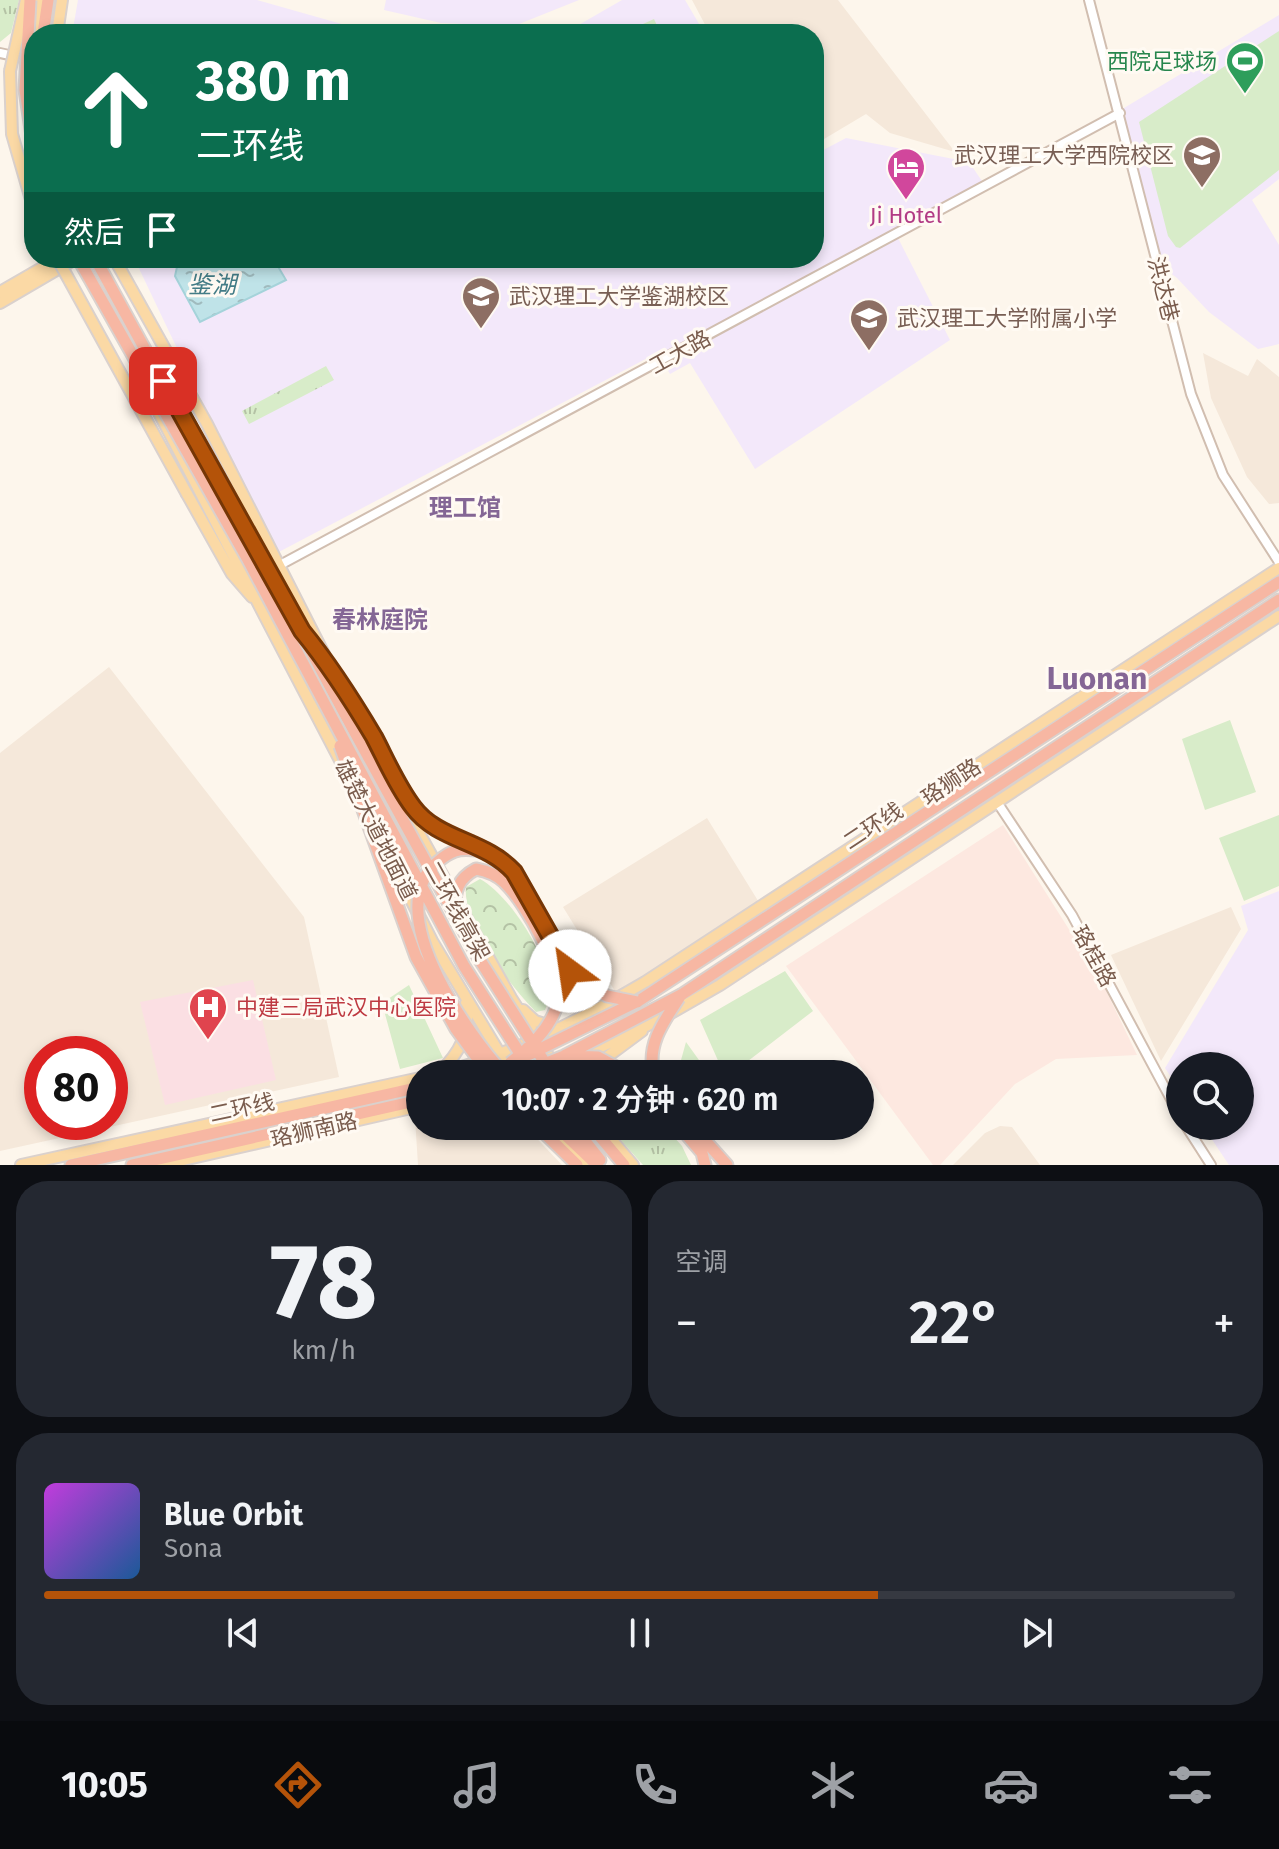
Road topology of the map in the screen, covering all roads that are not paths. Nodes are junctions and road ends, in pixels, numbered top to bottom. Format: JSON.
{"nodes":[{"id":1,"x":28,"y":0,"type":"edge"},
{"id":2,"x":39,"y":0,"type":"edge"},
{"id":3,"x":48,"y":0,"type":"edge"},
{"id":4,"x":62,"y":0,"type":"edge"},
{"id":5,"x":1089,"y":0,"type":"edge"},
{"id":6,"x":27,"y":24,"type":"edge"},
{"id":7,"x":37,"y":24,"type":"edge"},
{"id":8,"x":44,"y":24,"type":"edge"},
{"id":9,"x":58,"y":24,"type":"edge"},
{"id":10,"x":0,"y":53,"type":"edge"},
{"id":11,"x":24,"y":54,"type":"edge"},
{"id":12,"x":1120,"y":113,"type":"junction"},
{"id":13,"x":24,"y":179,"type":"edge"},
{"id":14,"x":41,"y":268,"type":"edge"},
{"id":15,"x":61,"y":268,"type":"edge"},
{"id":16,"x":63,"y":268,"type":"edge"},
{"id":17,"x":83,"y":268,"type":"edge"},
{"id":18,"x":84,"y":268,"type":"edge"},
{"id":19,"x":101,"y":268,"type":"edge"},
{"id":20,"x":120,"y":268,"type":"edge"},
{"id":21,"x":0,"y":292,"type":"edge"},
{"id":22,"x":0,"y":303,"type":"edge"},
{"id":23,"x":1279,"y":562,"type":"edge"},
{"id":24,"x":280,"y":565,"type":"junction"},
{"id":25,"x":1279,"y":568,"type":"edge"},
{"id":26,"x":1279,"y":582,"type":"edge"},
{"id":27,"x":1279,"y":600,"type":"edge"},
{"id":28,"x":261,"y":607,"type":"junction"},
{"id":29,"x":1279,"y":616,"type":"edge"},
{"id":30,"x":302,"y":631,"type":"junction"},
{"id":31,"x":331,"y":719,"type":"junction"},
{"id":32,"x":997,"y":802,"type":"junction"},
{"id":33,"x":490,"y":851,"type":"junction"},
{"id":34,"x":451,"y":908,"type":"junction"},
{"id":35,"x":681,"y":995,"type":"junction"},
{"id":36,"x":464,"y":997,"type":"junction"},
{"id":37,"x":511,"y":998,"type":"junction"},
{"id":38,"x":637,"y":1002,"type":"junction"},
{"id":39,"x":567,"y":1026,"type":"junction"},
{"id":40,"x":646,"y":1027,"type":"junction"},
{"id":41,"x":538,"y":1041,"type":"junction"},
{"id":42,"x":564,"y":1056,"type":"junction"},
{"id":43,"x":451,"y":1060,"type":"edge"},
{"id":44,"x":479,"y":1060,"type":"edge"},
{"id":45,"x":498,"y":1060,"type":"edge"},
{"id":46,"x":503,"y":1060,"type":"edge"},
{"id":47,"x":514,"y":1060,"type":"edge"},
{"id":48,"x":515,"y":1060,"type":"edge"},
{"id":49,"x":521,"y":1060,"type":"edge"},
{"id":50,"x":524,"y":1060,"type":"edge"},
{"id":51,"x":548,"y":1060,"type":"edge"},
{"id":52,"x":549,"y":1060,"type":"edge"},
{"id":53,"x":554,"y":1060,"type":"edge"},
{"id":54,"x":580,"y":1060,"type":"edge"},
{"id":55,"x":600,"y":1060,"type":"edge"},
{"id":56,"x":603,"y":1060,"type":"edge"},
{"id":57,"x":653,"y":1060,"type":"edge"},
{"id":58,"x":406,"y":1081,"type":"edge"},
{"id":59,"x":406,"y":1090,"type":"edge"},
{"id":60,"x":1166,"y":1090,"type":"edge"},
{"id":61,"x":406,"y":1106,"type":"edge"},
{"id":62,"x":406,"y":1106,"type":"edge"},
{"id":63,"x":551,"y":1140,"type":"edge"},
{"id":64,"x":561,"y":1140,"type":"edge"},
{"id":65,"x":571,"y":1140,"type":"edge"},
{"id":66,"x":584,"y":1140,"type":"edge"},
{"id":67,"x":603,"y":1140,"type":"edge"},
{"id":68,"x":612,"y":1140,"type":"edge"},
{"id":69,"x":691,"y":1140,"type":"edge"},
{"id":70,"x":705,"y":1140,"type":"edge"},
{"id":71,"x":1195,"y":1140,"type":"edge"},
{"id":72,"x":21,"y":1165,"type":"edge"},
{"id":73,"x":71,"y":1165,"type":"edge"},
{"id":74,"x":132,"y":1165,"type":"edge"},
{"id":75,"x":161,"y":1165,"type":"edge"},
{"id":76,"x":577,"y":1165,"type":"edge"},
{"id":77,"x":583,"y":1165,"type":"edge"},
{"id":78,"x":597,"y":1165,"type":"edge"},
{"id":79,"x":605,"y":1165,"type":"edge"},
{"id":80,"x":624,"y":1165,"type":"edge"},
{"id":81,"x":633,"y":1165,"type":"edge"},
{"id":82,"x":705,"y":1165,"type":"edge"},
{"id":83,"x":727,"y":1165,"type":"edge"},
{"id":84,"x":1211,"y":1165,"type":"edge"}],
"edges":[{"from":1,"to":6,"type":"highway","bridge":true},
{"from":1,"to":13,"type":"main road","bridge":true},
{"from":2,"to":7,"type":"main road"},
{"from":3,"to":8,"type":"highway"},
{"from":4,"to":9,"type":"main road"},
{"from":5,"to":12,"type":"street","name":"洪达巷"},
{"from":10,"to":11,"type":"street"},
{"from":12,"to":23,"type":"street","name":"洪达巷"},
{"from":12,"to":24,"type":"street","name":"工大路"},
{"from":14,"to":21,"type":"main road"},
{"from":15,"to":22,"type":"main road"},
{"from":16,"to":28,"type":"main road","bridge":true},
{"from":17,"to":28,"type":"main road","name":"雄楚大道地面道"},
{"from":18,"to":31,"type":"highway","name":"二环线高架","bridge":true},
{"from":19,"to":30,"type":"highway"},
{"from":20,"to":24,"type":"main road","name":"雄楚大道地面道"},
{"from":24,"to":37,"type":"main road","name":"雄楚大道地面道"},
{"from":25,"to":39,"type":"main road","name":"珞狮路"},
{"from":26,"to":38,"type":"highway","name":"二环线"},
{"from":27,"to":35,"type":"highway","name":"二环线"},
{"from":28,"to":36,"type":"main road","name":"雄楚大道地面道"},
{"from":29,"to":32,"type":"main road","name":"珞狮路"},
{"from":30,"to":33,"type":"highway","bridge":true},
{"from":30,"to":34,"type":"highway","bridge":true},
{"from":31,"to":44,"type":"highway","bridge":true},
{"from":31,"to":50,"type":"highway","name":"二环线高架","bridge":true},
{"from":32,"to":40,"type":"main road","name":"珞狮路"},
{"from":32,"to":60,"type":"street","name":"珞桂路"},
{"from":33,"to":38,"type":"highway","bridge":true},
{"from":33,"to":45,"type":"highway","bridge":true},
{"from":34,"to":47,"type":"highway","bridge":true},
{"from":34,"to":51,"type":"highway","bridge":true},
{"from":35,"to":42,"type":"highway","name":"二环线","bridge":true},
{"from":35,"to":57,"type":"highway","bridge":true},
{"from":36,"to":43,"type":"main road"},
{"from":36,"to":46,"type":"main road","name":"雄楚大道地面道"},
{"from":37,"to":39,"type":"main road"},
{"from":37,"to":41,"type":"main road","name":"雄楚大道地面道"},
{"from":38,"to":49,"type":"highway","name":"二环线","bridge":true},
{"from":39,"to":41,"type":"main road","name":"珞狮路"},
{"from":40,"to":54,"type":"main road","name":"珞狮路"},
{"from":40,"to":55,"type":"main road"},
{"from":41,"to":48,"type":"main road"},
{"from":41,"to":52,"type":"main road","name":"雄楚大道地面道"},
{"from":42,"to":53,"type":"highway","name":"二环线","bridge":true},
{"from":42,"to":56,"type":"highway","bridge":true},
{"from":58,"to":72,"type":"main road","name":"珞狮南路"},
{"from":59,"to":73,"type":"highway","name":"二环线"},
{"from":61,"to":74,"type":"highway"},
{"from":62,"to":75,"type":"main road","name":"珞狮南路"},
{"from":63,"to":76,"type":"highway"},
{"from":64,"to":77,"type":"main road"},
{"from":65,"to":78,"type":"highway"},
{"from":66,"to":79,"type":"highway"},
{"from":67,"to":80,"type":"highway"},
{"from":68,"to":81,"type":"main road"},
{"from":69,"to":82,"type":"highway"},
{"from":70,"to":83,"type":"highway"},
{"from":71,"to":84,"type":"street"}]}
